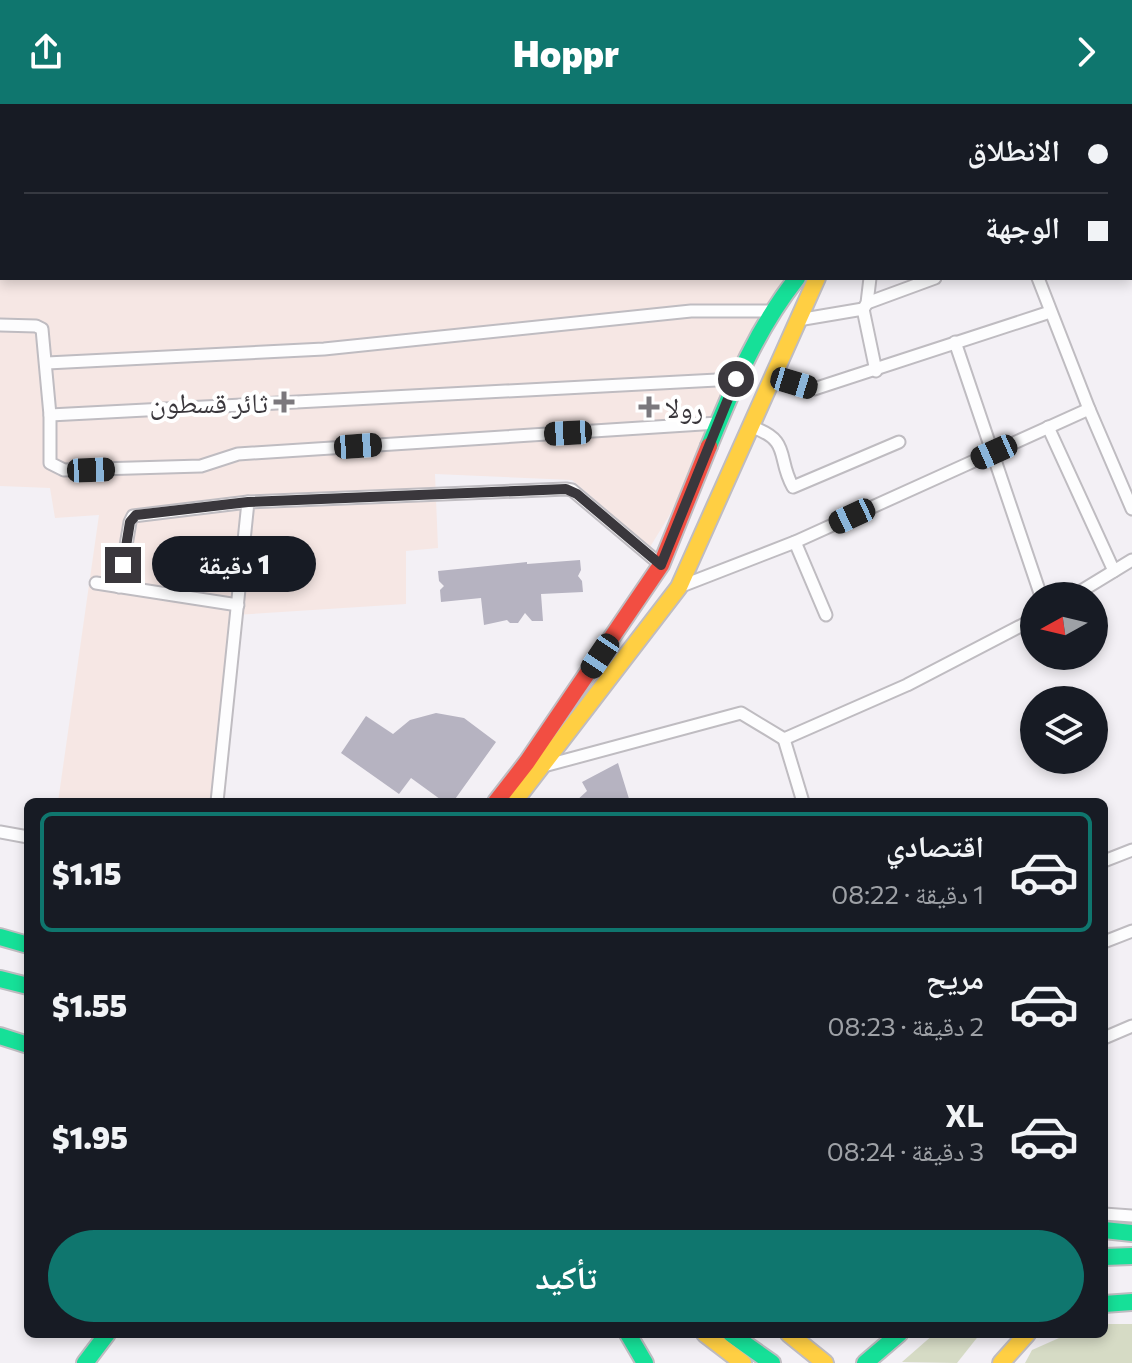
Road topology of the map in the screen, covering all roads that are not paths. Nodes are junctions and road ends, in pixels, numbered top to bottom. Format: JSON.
{"nodes":[{"id":1,"x":795,"y":280,"type":"edge"},
{"id":2,"x":816,"y":280,"type":"edge"},
{"id":3,"x":870,"y":280,"type":"edge"},
{"id":4,"x":930,"y":280,"type":"edge"},
{"id":5,"x":1039,"y":280,"type":"edge"},
{"id":6,"x":865,"y":306,"type":"junction"},
{"id":7,"x":771,"y":311,"type":"junction"},
{"id":8,"x":1050,"y":312,"type":"junction"},
{"id":9,"x":798,"y":320,"type":"junction"},
{"id":10,"x":0,"y":325,"type":"edge"},
{"id":11,"x":955,"y":342,"type":"junction"},
{"id":12,"x":47,"y":363,"type":"junction"},
{"id":13,"x":876,"y":371,"type":"junction"},
{"id":14,"x":774,"y":377,"type":"junction"},
{"id":15,"x":736,"y":379,"type":"junction"},
{"id":16,"x":1089,"y":409,"type":"junction"},
{"id":17,"x":50,"y":415,"type":"junction"},
{"id":18,"x":718,"y":423,"type":"junction"},
{"id":19,"x":752,"y":427,"type":"junction"},
{"id":20,"x":1048,"y":427,"type":"junction"},
{"id":21,"x":899,"y":442,"type":"dead end"},
{"id":22,"x":994,"y":452,"type":"junction"},
{"id":23,"x":248,"y":502,"type":"junction"},
{"id":24,"x":1132,"y":509,"type":"edge"},
{"id":25,"x":680,"y":521,"type":"junction"},
{"id":26,"x":702,"y":535,"type":"junction"},
{"id":27,"x":795,"y":542,"type":"junction"},
{"id":28,"x":1132,"y":560,"type":"edge"},
{"id":29,"x":661,"y":565,"type":"junction"},
{"id":30,"x":1114,"y":571,"type":"junction"},
{"id":31,"x":1036,"y":582,"type":"edge"},
{"id":32,"x":1096,"y":582,"type":"edge"},
{"id":33,"x":96,"y":583,"type":"dead end"},
{"id":34,"x":119,"y":587,"type":"junction"},
{"id":35,"x":679,"y":587,"type":"junction"},
{"id":36,"x":238,"y":605,"type":"junction"},
{"id":37,"x":826,"y":615,"type":"dead end"},
{"id":38,"x":1020,"y":626,"type":"edge"},
{"id":39,"x":784,"y":739,"type":"junction"},
{"id":40,"x":540,"y":767,"type":"junction"},
{"id":41,"x":217,"y":798,"type":"edge"},
{"id":42,"x":499,"y":798,"type":"edge"},
{"id":43,"x":517,"y":798,"type":"edge"},
{"id":44,"x":802,"y":798,"type":"edge"},
{"id":45,"x":0,"y":832,"type":"edge"},
{"id":46,"x":24,"y":836,"type":"edge"},
{"id":47,"x":1132,"y":850,"type":"edge"},
{"id":48,"x":1108,"y":859,"type":"edge"},
{"id":49,"x":1132,"y":931,"type":"edge"},
{"id":50,"x":1108,"y":940,"type":"edge"},
{"id":51,"x":0,"y":981,"type":"edge"},
{"id":52,"x":24,"y":986,"type":"edge"},
{"id":53,"x":1132,"y":1026,"type":"edge"},
{"id":54,"x":0,"y":1036,"type":"edge"},
{"id":55,"x":1108,"y":1036,"type":"edge"},
{"id":56,"x":24,"y":1044,"type":"edge"},
{"id":57,"x":1108,"y":1214,"type":"edge"},
{"id":58,"x":1132,"y":1216,"type":"edge"},
{"id":59,"x":1108,"y":1230,"type":"edge"},
{"id":60,"x":1132,"y":1233,"type":"edge"},
{"id":61,"x":1132,"y":1256,"type":"edge"},
{"id":62,"x":1108,"y":1257,"type":"edge"},
{"id":63,"x":1132,"y":1302,"type":"edge"},
{"id":64,"x":1108,"y":1304,"type":"edge"},
{"id":65,"x":104,"y":1338,"type":"edge"},
{"id":66,"x":630,"y":1338,"type":"edge"},
{"id":67,"x":710,"y":1338,"type":"edge"},
{"id":68,"x":737,"y":1338,"type":"edge"},
{"id":69,"x":794,"y":1338,"type":"edge"},
{"id":70,"x":894,"y":1338,"type":"edge"},
{"id":71,"x":1023,"y":1338,"type":"edge"},
{"id":72,"x":85,"y":1363,"type":"edge"},
{"id":73,"x":645,"y":1363,"type":"edge"},
{"id":74,"x":743,"y":1363,"type":"edge"},
{"id":75,"x":772,"y":1363,"type":"edge"},
{"id":76,"x":825,"y":1363,"type":"edge"},
{"id":77,"x":865,"y":1363,"type":"edge"},
{"id":78,"x":1001,"y":1363,"type":"edge"}],
"edges":[{"from":1,"to":7,"type":"main road"},
{"from":2,"to":9,"type":"main road"},
{"from":3,"to":6,"type":"street"},
{"from":4,"to":6,"type":"street"},
{"from":5,"to":8,"type":"street"},
{"from":6,"to":9,"type":"street"},
{"from":6,"to":13,"type":"street"},
{"from":7,"to":12,"type":"street"},
{"from":7,"to":15,"type":"main road"},
{"from":8,"to":11,"type":"street"},
{"from":8,"to":16,"type":"street"},
{"from":9,"to":14,"type":"main road"},
{"from":10,"to":12,"type":"street"},
{"from":11,"to":13,"type":"street"},
{"from":11,"to":22,"type":"street"},
{"from":12,"to":17,"type":"street"},
{"from":13,"to":14,"type":"street"},
{"from":14,"to":19,"type":"main road"},
{"from":15,"to":17,"type":"street"},
{"from":15,"to":18,"type":"main road"},
{"from":16,"to":20,"type":"street"},
{"from":16,"to":24,"type":"street"},
{"from":17,"to":18,"type":"street"},
{"from":18,"to":25,"type":"main road"},
{"from":19,"to":21,"type":"street"},
{"from":19,"to":26,"type":"main road"},
{"from":20,"to":22,"type":"street"},
{"from":20,"to":30,"type":"street"},
{"from":22,"to":27,"type":"street"},
{"from":22,"to":31,"type":"street"},
{"from":23,"to":29,"type":"street"},
{"from":23,"to":34,"type":"street"},
{"from":23,"to":36,"type":"street"},
{"from":25,"to":26,"type":"main road"},
{"from":25,"to":29,"type":"main road"},
{"from":26,"to":35,"type":"main road"},
{"from":27,"to":35,"type":"street"},
{"from":27,"to":37,"type":"street"},
{"from":28,"to":30,"type":"street"},
{"from":29,"to":42,"type":"main road"},
{"from":30,"to":32,"type":"street"},
{"from":33,"to":34,"type":"street"},
{"from":34,"to":36,"type":"street"},
{"from":35,"to":40,"type":"main road"},
{"from":36,"to":41,"type":"street"},
{"from":38,"to":39,"type":"street"},
{"from":39,"to":40,"type":"street"},
{"from":39,"to":44,"type":"street"},
{"from":40,"to":43,"type":"main road"},
{"from":45,"to":46,"type":"street"},
{"from":47,"to":48,"type":"street"},
{"from":49,"to":50,"type":"street"},
{"from":51,"to":52,"type":"main road"},
{"from":53,"to":55,"type":"street"},
{"from":54,"to":56,"type":"main road"},
{"from":57,"to":58,"type":"street"},
{"from":59,"to":60,"type":"main road"},
{"from":61,"to":62,"type":"main road"},
{"from":63,"to":64,"type":"main road"},
{"from":65,"to":72,"type":"main road"},
{"from":66,"to":73,"type":"main road"},
{"from":67,"to":74,"type":"main road"},
{"from":68,"to":75,"type":"main road"},
{"from":69,"to":76,"type":"main road"},
{"from":70,"to":77,"type":"main road"},
{"from":71,"to":78,"type":"main road"}]}
